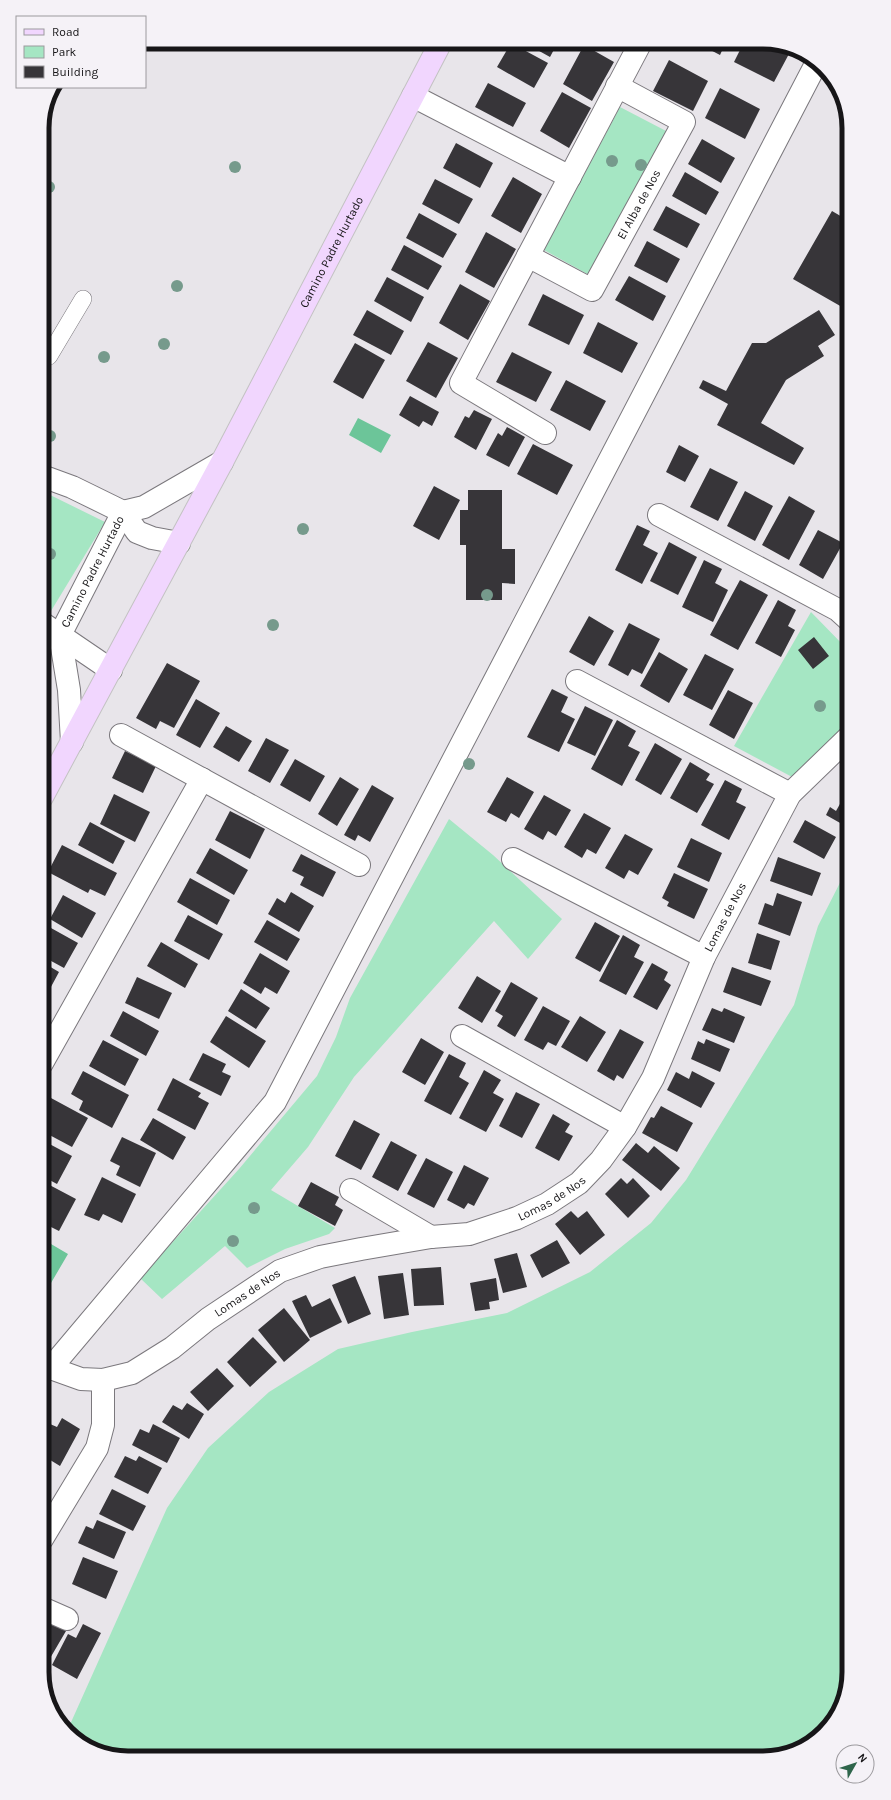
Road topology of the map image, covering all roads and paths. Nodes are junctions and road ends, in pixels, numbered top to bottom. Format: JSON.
{"nodes":[{"id":1,"x":437,"y":49,"type":"edge"},
{"id":2,"x":637,"y":49,"type":"edge"},
{"id":3,"x":814,"y":68,"type":"edge"},
{"id":4,"x":617,"y":86,"type":"junction"},
{"id":5,"x":413,"y":96,"type":"junction"},
{"id":6,"x":570,"y":177,"type":"junction"},
{"id":7,"x":528,"y":256,"type":"junction"},
{"id":8,"x":83,"y":299,"type":"dead end"},
{"id":9,"x":49,"y":356,"type":"edge"},
{"id":10,"x":545,"y":433,"type":"dead end"},
{"id":11,"x":222,"y":462,"type":"junction"},
{"id":12,"x":49,"y":479,"type":"edge"},
{"id":13,"x":123,"y":512,"type":"junction"},
{"id":14,"x":659,"y":515,"type":"dead end"},
{"id":15,"x":179,"y":543,"type":"junction"},
{"id":16,"x":842,"y":614,"type":"edge"},
{"id":17,"x":49,"y":628,"type":"edge"},
{"id":18,"x":60,"y":635,"type":"junction"},
{"id":19,"x":111,"y":670,"type":"junction"},
{"id":20,"x":577,"y":681,"type":"dead end"},
{"id":21,"x":121,"y":735,"type":"dead end"},
{"id":22,"x":72,"y":742,"type":"junction"},
{"id":23,"x":842,"y":744,"type":"edge"},
{"id":24,"x":202,"y":779,"type":"junction"},
{"id":25,"x":49,"y":784,"type":"edge"},
{"id":26,"x":790,"y":794,"type":"junction"},
{"id":27,"x":514,"y":859,"type":"dead end"},
{"id":28,"x":359,"y":865,"type":"dead end"},
{"id":29,"x":704,"y":957,"type":"junction"},
{"id":30,"x":462,"y":1036,"type":"dead end"},
{"id":31,"x":49,"y":1051,"type":"edge"},
{"id":32,"x":625,"y":1127,"type":"junction"},
{"id":33,"x":352,"y":1190,"type":"dead end"},
{"id":34,"x":431,"y":1237,"type":"junction"},
{"id":35,"x":49,"y":1364,"type":"edge"},
{"id":36,"x":49,"y":1368,"type":"edge"},
{"id":37,"x":103,"y":1380,"type":"junction"},
{"id":38,"x":49,"y":1527,"type":"edge"},
{"id":39,"x":49,"y":1611,"type":"edge"},
{"id":40,"x":67,"y":1619,"type":"dead end"}],
"edges":[{"from":1,"to":5,"type":"main road","name":"Camino Padre Hurtado"},
{"from":2,"to":4,"type":"street"},
{"from":3,"to":35,"type":"street"},
{"from":4,"to":6,"type":"street"},
{"from":4,"to":7,"type":"street","name":"El Alba de Nos"},
{"from":5,"to":6,"type":"street"},
{"from":5,"to":11,"type":"main road","name":"Camino Padre Hurtado"},
{"from":6,"to":7,"type":"street"},
{"from":7,"to":10,"type":"street"},
{"from":8,"to":9,"type":"lane"},
{"from":11,"to":13,"type":"street","name":"Camino Padre Hurtado"},
{"from":11,"to":15,"type":"main road","name":"Camino Padre Hurtado"},
{"from":12,"to":13,"type":"street"},
{"from":13,"to":15,"type":"street"},
{"from":13,"to":18,"type":"street","name":"Camino Padre Hurtado"},
{"from":14,"to":16,"type":"street"},
{"from":15,"to":19,"type":"main road","name":"Camino Padre Hurtado"},
{"from":17,"to":18,"type":"street"},
{"from":18,"to":19,"type":"street"},
{"from":18,"to":22,"type":"street","name":"Camino Padre Hurtado"},
{"from":19,"to":22,"type":"main road","name":"Camino Padre Hurtado"},
{"from":20,"to":26,"type":"street"},
{"from":21,"to":24,"type":"street"},
{"from":22,"to":25,"type":"main road","name":"Camino Padre Hurtado"},
{"from":23,"to":26,"type":"street","name":"Lomas de Nos"},
{"from":24,"to":28,"type":"street"},
{"from":24,"to":31,"type":"street"},
{"from":26,"to":29,"type":"street","name":"Lomas de Nos"},
{"from":27,"to":29,"type":"street"},
{"from":29,"to":32,"type":"street","name":"Lomas de Nos"},
{"from":30,"to":32,"type":"street"},
{"from":32,"to":34,"type":"street","name":"Lomas de Nos"},
{"from":33,"to":34,"type":"street"},
{"from":34,"to":37,"type":"street","name":"Lomas de Nos"},
{"from":36,"to":37,"type":"street","name":"Lomas de Nos"},
{"from":37,"to":38,"type":"street"},
{"from":39,"to":40,"type":"street"}]}
